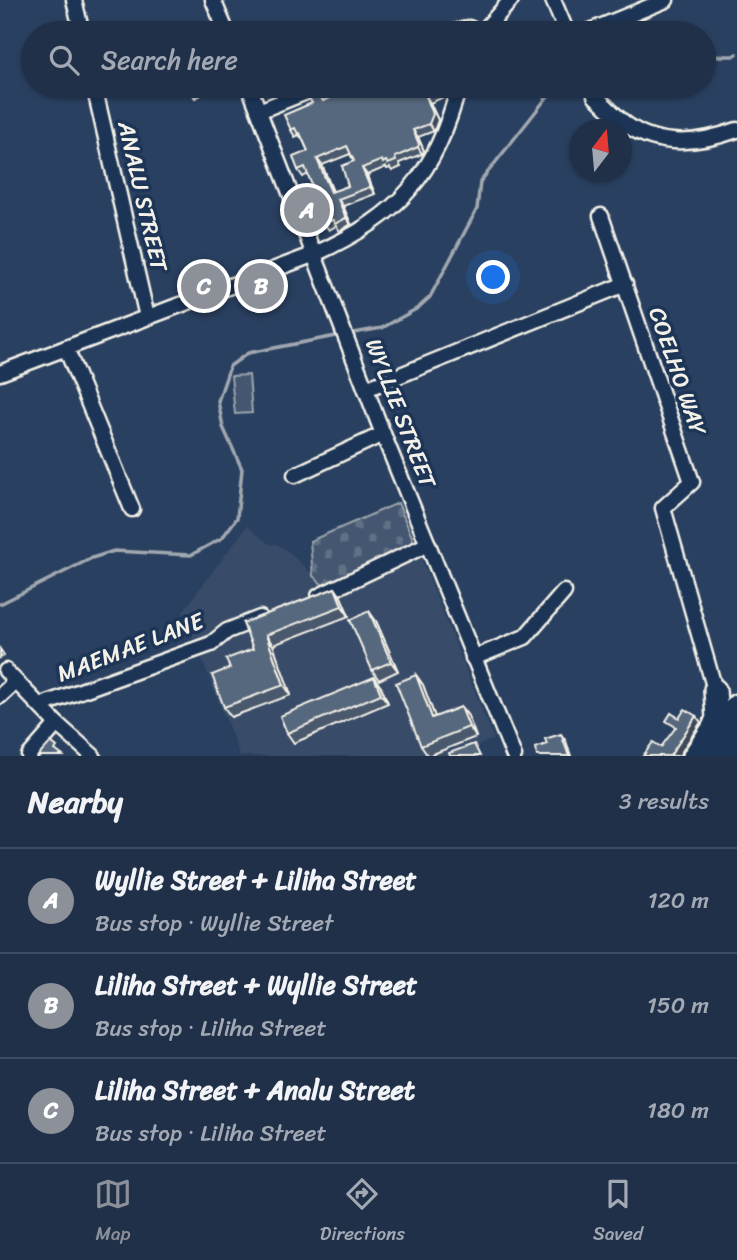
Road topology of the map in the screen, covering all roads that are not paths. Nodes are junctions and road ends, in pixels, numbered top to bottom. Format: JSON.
{"nodes":[{"id":1,"x":75,"y":0,"type":"edge"},
{"id":2,"x":213,"y":0,"type":"edge"},
{"id":3,"x":511,"y":0,"type":"edge"},
{"id":4,"x":553,"y":0,"type":"edge"},
{"id":5,"x":666,"y":0,"type":"edge"},
{"id":6,"x":79,"y":21,"type":"edge"},
{"id":7,"x":222,"y":21,"type":"edge"},
{"id":8,"x":493,"y":21,"type":"edge"},
{"id":9,"x":562,"y":21,"type":"edge"},
{"id":10,"x":614,"y":21,"type":"edge"},
{"id":11,"x":97,"y":98,"type":"edge"},
{"id":12,"x":254,"y":98,"type":"edge"},
{"id":13,"x":291,"y":98,"type":"edge"},
{"id":14,"x":457,"y":98,"type":"edge"},
{"id":15,"x":597,"y":98,"type":"edge"},
{"id":16,"x":259,"y":111,"type":"junction"},
{"id":17,"x":737,"y":130,"type":"edge"},
{"id":18,"x":601,"y":216,"type":"dead end"},
{"id":19,"x":315,"y":254,"type":"junction"},
{"id":20,"x":625,"y":284,"type":"junction"},
{"id":21,"x":148,"y":317,"type":"junction"},
{"id":22,"x":66,"y":348,"type":"junction"},
{"id":23,"x":0,"y":373,"type":"edge"},
{"id":24,"x":366,"y":389,"type":"junction"},
{"id":25,"x":383,"y":433,"type":"junction"},
{"id":26,"x":295,"y":475,"type":"dead end"},
{"id":27,"x":132,"y":509,"type":"dead end"},
{"id":28,"x":428,"y":544,"type":"junction"},
{"id":29,"x":564,"y":592,"type":"dead end"},
{"id":30,"x":299,"y":604,"type":"edge"},
{"id":31,"x":275,"y":613,"type":"edge"},
{"id":32,"x":473,"y":659,"type":"junction"},
{"id":33,"x":715,"y":690,"type":"junction"},
{"id":34,"x":0,"y":696,"type":"edge"},
{"id":35,"x":737,"y":699,"type":"edge"},
{"id":36,"x":737,"y":705,"type":"edge"},
{"id":37,"x":42,"y":708,"type":"junction"},
{"id":38,"x":737,"y":721,"type":"edge"},
{"id":39,"x":57,"y":724,"type":"junction"},
{"id":40,"x":713,"y":728,"type":"junction"},
{"id":41,"x":737,"y":749,"type":"edge"},
{"id":42,"x":29,"y":756,"type":"edge"},
{"id":43,"x":93,"y":756,"type":"edge"},
{"id":44,"x":514,"y":756,"type":"edge"},
{"id":45,"x":694,"y":756,"type":"edge"},
{"id":46,"x":712,"y":756,"type":"edge"},
{"id":47,"x":734,"y":756,"type":"edge"}],
"edges":[{"from":1,"to":6,"type":"street"},
{"from":2,"to":7,"type":"street"},
{"from":3,"to":8,"type":"street"},
{"from":4,"to":9,"type":"street"},
{"from":5,"to":10,"type":"street"},
{"from":11,"to":21,"type":"street","name":"ANALU STREET"},
{"from":12,"to":16,"type":"street","name":"WYLLIE STREET"},
{"from":13,"to":16,"type":"street"},
{"from":14,"to":19,"type":"street"},
{"from":15,"to":17,"type":"street"},
{"from":16,"to":19,"type":"street","name":"WYLLIE STREET"},
{"from":18,"to":20,"type":"street","name":"COELHO WAY"},
{"from":19,"to":21,"type":"street"},
{"from":19,"to":24,"type":"street","name":"WYLLIE STREET"},
{"from":20,"to":24,"type":"street"},
{"from":20,"to":33,"type":"street","name":"COELHO WAY"},
{"from":21,"to":22,"type":"street"},
{"from":22,"to":23,"type":"street"},
{"from":22,"to":27,"type":"street"},
{"from":24,"to":25,"type":"street","name":"WYLLIE STREET"},
{"from":25,"to":26,"type":"street"},
{"from":25,"to":28,"type":"street","name":"WYLLIE STREET"},
{"from":28,"to":30,"type":"street"},
{"from":28,"to":32,"type":"street","name":"WYLLIE STREET"},
{"from":29,"to":32,"type":"street"},
{"from":31,"to":37,"type":"street","name":"MAEMAE LANE"},
{"from":32,"to":44,"type":"street","name":"WYLLIE STREET"},
{"from":33,"to":35,"type":"highway"},
{"from":33,"to":40,"type":"highway"},
{"from":34,"to":37,"type":"street"},
{"from":36,"to":40,"type":"highway"},
{"from":37,"to":39,"type":"street"},
{"from":38,"to":46,"type":"highway"},
{"from":39,"to":42,"type":"street"},
{"from":39,"to":43,"type":"street"},
{"from":40,"to":45,"type":"highway"},
{"from":41,"to":47,"type":"highway"}]}
